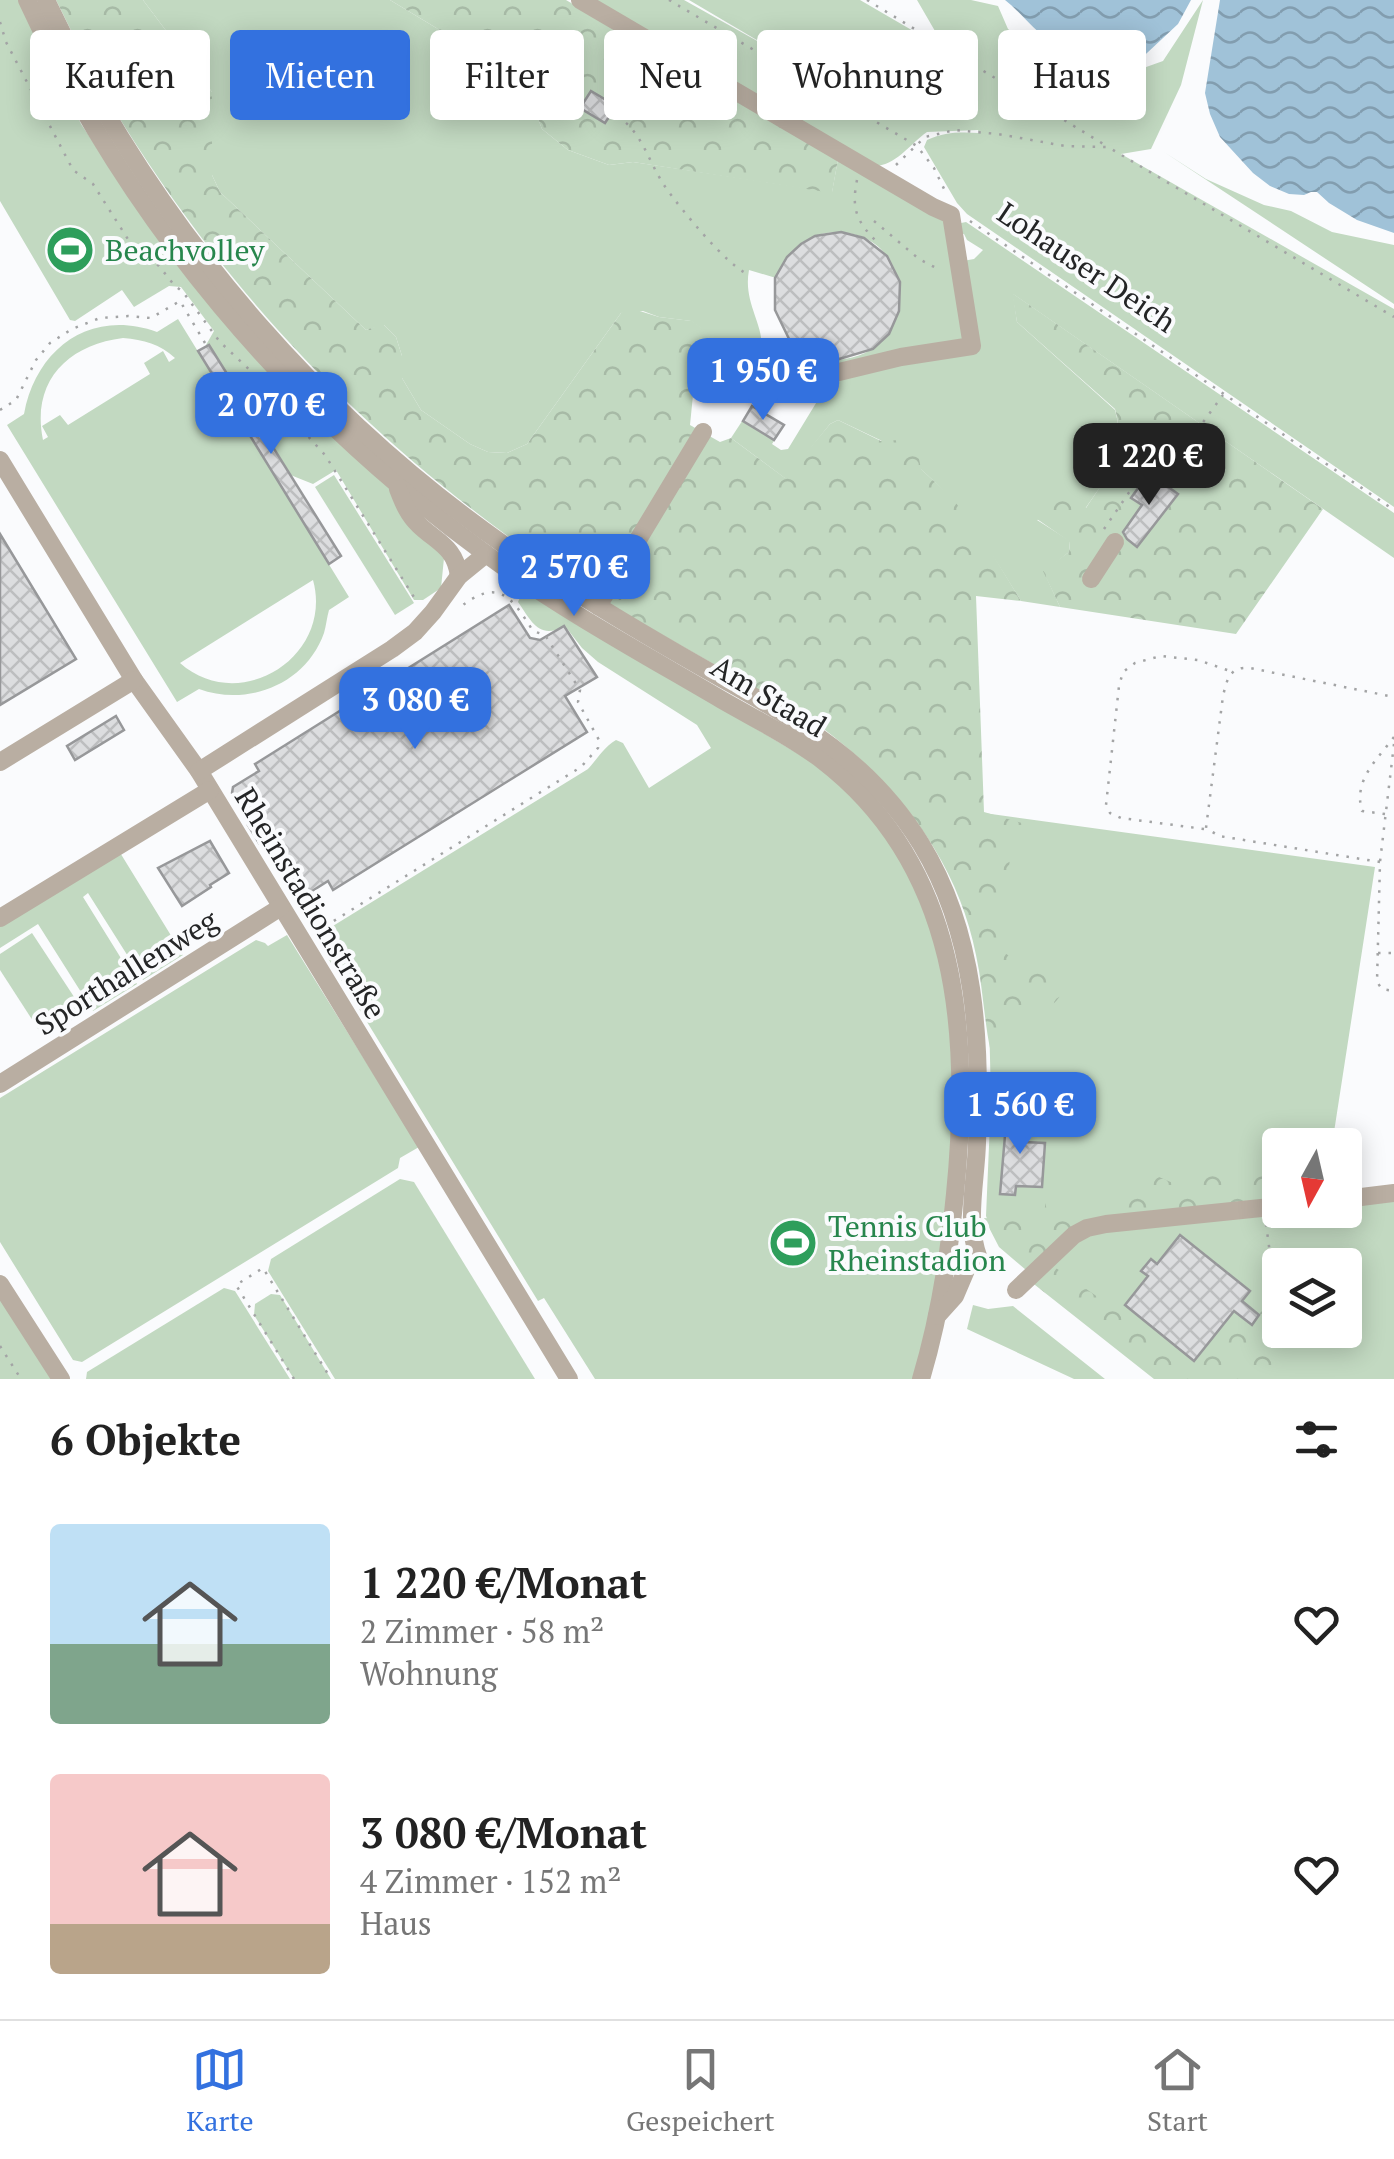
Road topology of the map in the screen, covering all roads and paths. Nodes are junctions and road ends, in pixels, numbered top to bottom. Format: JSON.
{"nodes":[{"id":1,"x":26,"y":0,"type":"edge"},
{"id":2,"x":46,"y":0,"type":"edge"},
{"id":3,"x":580,"y":0,"type":"edge"},
{"id":4,"x":668,"y":0,"type":"edge"},
{"id":5,"x":867,"y":0,"type":"edge"},
{"id":6,"x":0,"y":22,"type":"edge"},
{"id":7,"x":623,"y":120,"type":"edge"},
{"id":8,"x":917,"y":146,"type":"junction"},
{"id":9,"x":1108,"y":147,"type":"junction"},
{"id":10,"x":861,"y":164,"type":"junction"},
{"id":11,"x":887,"y":178,"type":"junction"},
{"id":12,"x":951,"y":215,"type":"junction"},
{"id":13,"x":874,"y":221,"type":"dead end"},
{"id":14,"x":878,"y":243,"type":"dead end"},
{"id":15,"x":961,"y":272,"type":"junction"},
{"id":16,"x":748,"y":274,"type":"dead end"},
{"id":17,"x":1394,"y":317,"type":"edge"},
{"id":18,"x":205,"y":342,"type":"dead end"},
{"id":19,"x":840,"y":372,"type":"dead end"},
{"id":20,"x":1224,"y":394,"type":"junction"},
{"id":21,"x":0,"y":410,"type":"edge"},
{"id":22,"x":703,"y":432,"type":"dead end"},
{"id":23,"x":0,"y":460,"type":"edge"},
{"id":24,"x":396,"y":484,"type":"junction"},
{"id":25,"x":1394,"y":510,"type":"edge"},
{"id":26,"x":1108,"y":537,"type":"joint"},
{"id":27,"x":486,"y":554,"type":"junction"},
{"id":28,"x":458,"y":576,"type":"junction"},
{"id":29,"x":1091,"y":579,"type":"dead end"},
{"id":30,"x":598,"y":606,"type":"junction"},
{"id":31,"x":434,"y":612,"type":"junction"},
{"id":32,"x":1231,"y":672,"type":"junction"},
{"id":33,"x":134,"y":680,"type":"junction"},
{"id":34,"x":1394,"y":697,"type":"edge"},
{"id":35,"x":1394,"y":737,"type":"edge"},
{"id":36,"x":1394,"y":744,"type":"edge"},
{"id":37,"x":0,"y":762,"type":"edge"},
{"id":38,"x":199,"y":771,"type":"junction"},
{"id":39,"x":210,"y":790,"type":"junction"},
{"id":40,"x":1386,"y":814,"type":"junction"},
{"id":41,"x":1206,"y":828,"type":"junction"},
{"id":42,"x":1380,"y":862,"type":"junction"},
{"id":43,"x":281,"y":907,"type":"junction"},
{"id":44,"x":0,"y":918,"type":"edge"},
{"id":45,"x":302,"y":941,"type":"junction"},
{"id":46,"x":1394,"y":953,"type":"edge"},
{"id":47,"x":1377,"y":954,"type":"junction"},
{"id":48,"x":1394,"y":991,"type":"edge"},
{"id":49,"x":0,"y":1084,"type":"edge"},
{"id":50,"x":1394,"y":1193,"type":"edge"},
{"id":51,"x":1362,"y":1197,"type":"edge"},
{"id":52,"x":1262,"y":1208,"type":"edge"},
{"id":53,"x":952,"y":1224,"type":"junction"},
{"id":54,"x":972,"y":1225,"type":"junction"},
{"id":55,"x":0,"y":1284,"type":"edge"},
{"id":56,"x":1016,"y":1290,"type":"dead end"},
{"id":57,"x":937,"y":1316,"type":"junction"},
{"id":58,"x":0,"y":1346,"type":"edge"},
{"id":59,"x":21,"y":1379,"type":"edge"},
{"id":60,"x":61,"y":1379,"type":"edge"},
{"id":61,"x":294,"y":1379,"type":"edge"},
{"id":62,"x":331,"y":1379,"type":"edge"},
{"id":63,"x":569,"y":1379,"type":"edge"},
{"id":64,"x":921,"y":1379,"type":"edge"}],
"edges":[{"from":1,"to":24,"type":"street","name":"Am Staad"},
{"from":2,"to":30,"type":"street","name":"Am Staad"},
{"from":3,"to":10,"type":"street","name":"Lohauser Deich"},
{"from":4,"to":8,"type":"path"},
{"from":5,"to":9,"type":"path"},
{"from":6,"to":31,"type":"path"},
{"from":7,"to":16,"type":"path"},
{"from":8,"to":9,"type":"path"},
{"from":8,"to":11,"type":"path"},
{"from":8,"to":12,"type":"path"},
{"from":9,"to":17,"type":"path"},
{"from":10,"to":11,"type":"street","name":"Lohauser Deich"},
{"from":10,"to":14,"type":"path"},
{"from":11,"to":12,"type":"street","name":"Lohauser Deich"},
{"from":12,"to":15,"type":"street"},
{"from":12,"to":20,"type":"path","name":"Lohauser Deich"},
{"from":13,"to":15,"type":"path"},
{"from":15,"to":19,"type":"street"},
{"from":18,"to":21,"type":"path"},
{"from":20,"to":25,"type":"path","name":"Lohauser Deich"},
{"from":20,"to":26,"type":"path"},
{"from":22,"to":30,"type":"street"},
{"from":23,"to":33,"type":"street","name":"Rheinstadionstraße"},
{"from":24,"to":27,"type":"street","name":"Am Staad"},
{"from":24,"to":28,"type":"street"},
{"from":26,"to":29,"type":"street"},
{"from":27,"to":28,"type":"street"},
{"from":27,"to":53,"type":"street","name":"Am Staad"},
{"from":28,"to":31,"type":"street"},
{"from":30,"to":54,"type":"street","name":"Am Staad"},
{"from":31,"to":38,"type":"street"},
{"from":31,"to":45,"type":"path"},
{"from":32,"to":34,"type":"path"},
{"from":32,"to":41,"type":"path"},
{"from":32,"to":41,"type":"path"},
{"from":33,"to":37,"type":"street"},
{"from":33,"to":38,"type":"street","name":"Rheinstadionstraße"},
{"from":35,"to":40,"type":"path"},
{"from":36,"to":40,"type":"path"},
{"from":38,"to":39,"type":"street","name":"Rheinstadionstraße"},
{"from":39,"to":43,"type":"street","name":"Rheinstadionstraße"},
{"from":39,"to":44,"type":"street"},
{"from":40,"to":42,"type":"path"},
{"from":41,"to":42,"type":"path"},
{"from":42,"to":47,"type":"path"},
{"from":43,"to":45,"type":"street","name":"Rheinstadionstraße"},
{"from":43,"to":49,"type":"street","name":"Sporthallenweg"},
{"from":45,"to":63,"type":"street","name":"Rheinstadionstraße"},
{"from":46,"to":47,"type":"path"},
{"from":47,"to":48,"type":"path"},
{"from":50,"to":51,"type":"street"},
{"from":52,"to":56,"type":"street"},
{"from":53,"to":54,"type":"street"},
{"from":53,"to":57,"type":"street","name":"Am Staad"},
{"from":54,"to":57,"type":"street","name":"Am Staad"},
{"from":55,"to":60,"type":"street"},
{"from":57,"to":64,"type":"street","name":"Am Staad"},
{"from":58,"to":59,"type":"path"},
{"from":61,"to":62,"type":"path"}]}
